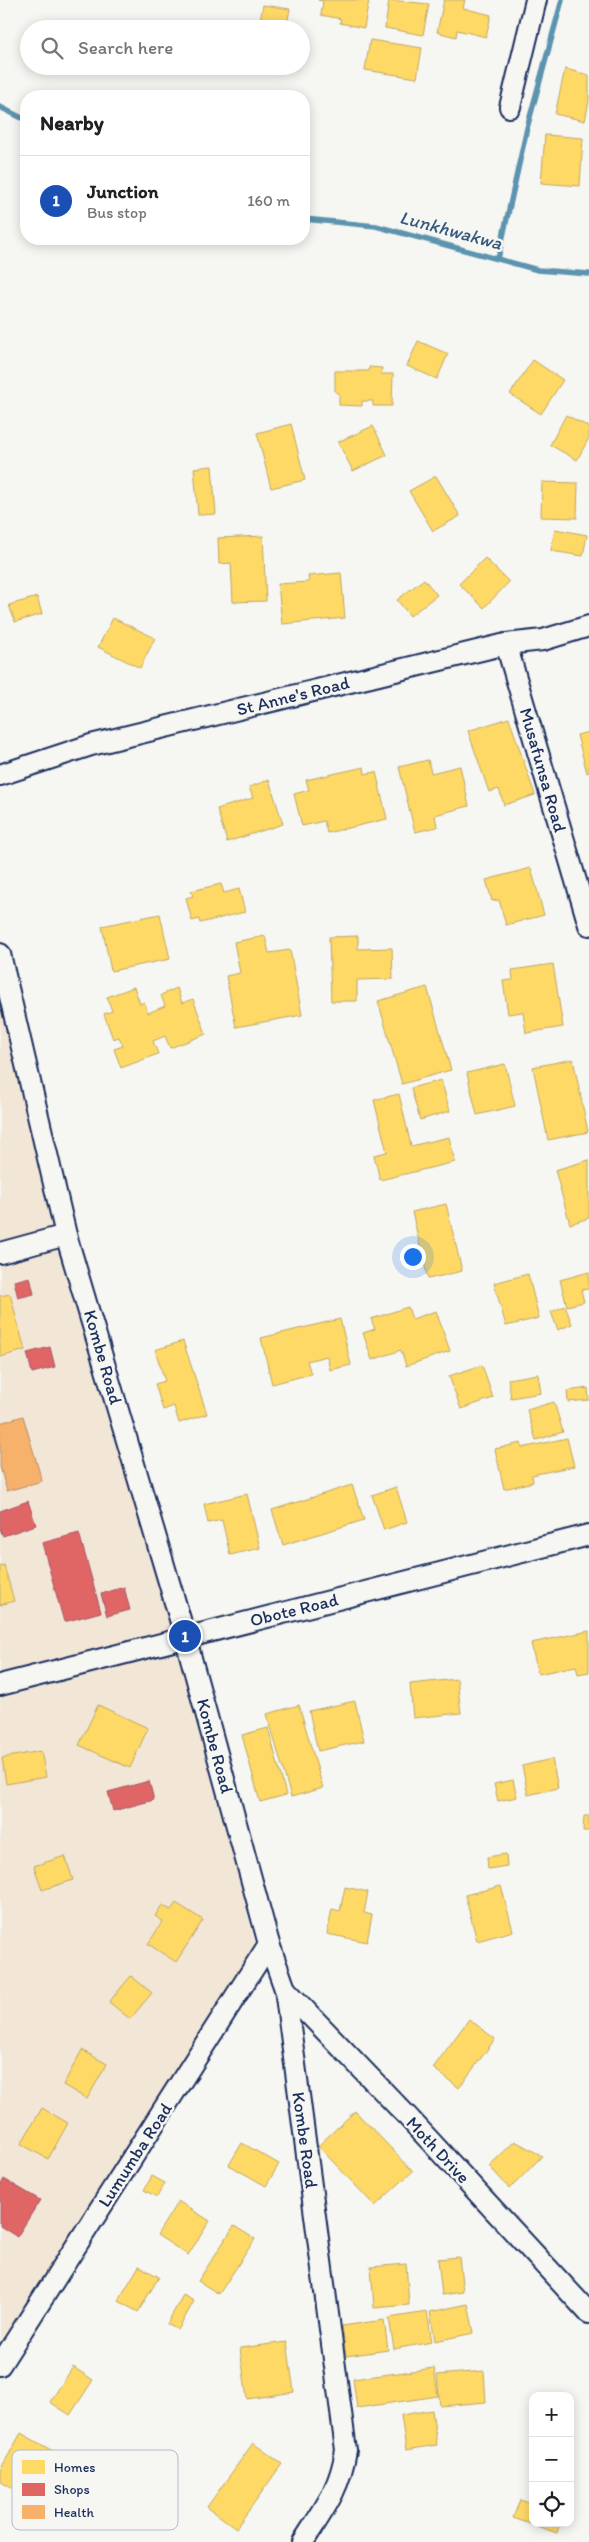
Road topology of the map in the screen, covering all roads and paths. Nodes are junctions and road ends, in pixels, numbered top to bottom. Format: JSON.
{"nodes":[{"id":1,"x":531,"y":1,"type":"edge"},
{"id":2,"x":510,"y":107,"type":"dead end"},
{"id":3,"x":589,"y":626,"type":"edge"},
{"id":4,"x":506,"y":644,"type":"junction"},
{"id":5,"x":0,"y":775,"type":"edge"},
{"id":6,"x":589,"y":925,"type":"edge"},
{"id":7,"x":0,"y":954,"type":"edge"},
{"id":8,"x":66,"y":1235,"type":"junction"},
{"id":9,"x":0,"y":1252,"type":"edge"},
{"id":10,"x":589,"y":1535,"type":"edge"},
{"id":11,"x":185,"y":1636,"type":"junction"},
{"id":12,"x":0,"y":1686,"type":"edge"},
{"id":13,"x":269,"y":1944,"type":"junction"},
{"id":14,"x":285,"y":1989,"type":"junction"},
{"id":15,"x":589,"y":2312,"type":"edge"},
{"id":16,"x":0,"y":2365,"type":"edge"},
{"id":17,"x":303,"y":2542,"type":"edge"}],
"edges":[{"from":1,"to":2,"type":"street"},
{"from":3,"to":4,"type":"street","name":"St Anne's Road"},
{"from":4,"to":5,"type":"street","name":"St Anne's Road"},
{"from":4,"to":6,"type":"street","name":"Musafunsa Road"},
{"from":7,"to":8,"type":"street","name":"Kombe Road"},
{"from":8,"to":9,"type":"street"},
{"from":8,"to":11,"type":"street","name":"Kombe Road"},
{"from":10,"to":11,"type":"street","name":"Obote Road"},
{"from":11,"to":12,"type":"street","name":"Obote Road"},
{"from":11,"to":13,"type":"street","name":"Kombe Road"},
{"from":13,"to":14,"type":"street","name":"Kombe Road"},
{"from":13,"to":16,"type":"street","name":"Lumumba Road"},
{"from":14,"to":15,"type":"street","name":"Moth Drive"},
{"from":14,"to":17,"type":"street","name":"Kombe Road"}]}
